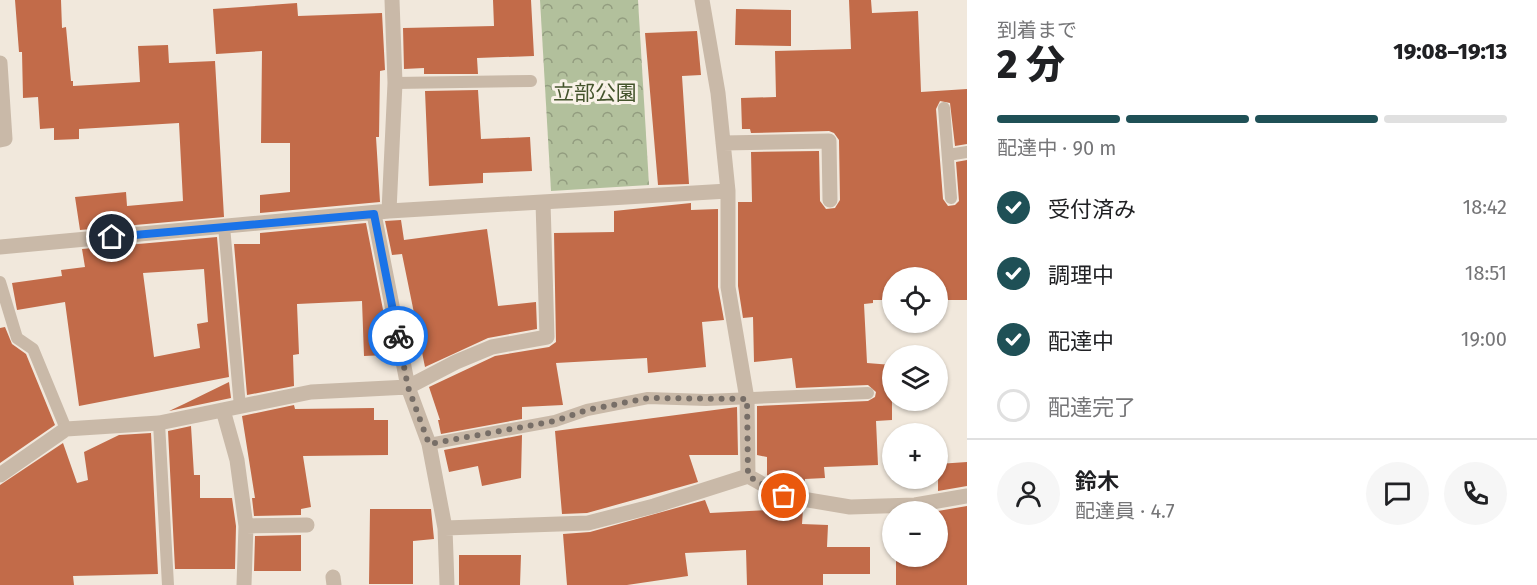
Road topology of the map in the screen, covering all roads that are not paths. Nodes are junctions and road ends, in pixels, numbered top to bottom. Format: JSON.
{"nodes":[{"id":1,"x":392,"y":0,"type":"edge"},
{"id":2,"x":702,"y":0,"type":"edge"},
{"id":3,"x":0,"y":63,"type":"edge"},
{"id":4,"x":531,"y":81,"type":"dead end"},
{"id":5,"x":395,"y":83,"type":"junction"},
{"id":6,"x":944,"y":108,"type":"dead end"},
{"id":7,"x":0,"y":140,"type":"edge"},
{"id":8,"x":723,"y":143,"type":"junction"},
{"id":9,"x":967,"y":152,"type":"edge"},
{"id":10,"x":948,"y":154,"type":"junction"},
{"id":11,"x":728,"y":191,"type":"junction"},
{"id":12,"x":951,"y":198,"type":"dead end"},
{"id":13,"x":830,"y":200,"type":"dead end"},
{"id":14,"x":543,"y":202,"type":"junction"},
{"id":15,"x":381,"y":213,"type":"junction"},
{"id":16,"x":224,"y":226,"type":"junction"},
{"id":17,"x":0,"y":247,"type":"edge"},
{"id":18,"x":0,"y":282,"type":"edge"},
{"id":19,"x":408,"y":387,"type":"junction"},
{"id":20,"x":868,"y":393,"type":"dead end"},
{"id":21,"x":747,"y":399,"type":"junction"},
{"id":22,"x":240,"y":407,"type":"junction"},
{"id":23,"x":223,"y":410,"type":"junction"},
{"id":24,"x":159,"y":423,"type":"junction"},
{"id":25,"x":66,"y":429,"type":"junction"},
{"id":26,"x":429,"y":444,"type":"junction"},
{"id":27,"x":0,"y":475,"type":"edge"},
{"id":28,"x":748,"y":476,"type":"junction"},
{"id":29,"x":967,"y":496,"type":"edge"},
{"id":30,"x":246,"y":525,"type":"junction"},
{"id":31,"x":307,"y":525,"type":"dead end"},
{"id":32,"x":445,"y":528,"type":"junction"},
{"id":33,"x":168,"y":585,"type":"edge"},
{"id":34,"x":244,"y":585,"type":"edge"},
{"id":35,"x":447,"y":585,"type":"edge"}],
"edges":[{"from":1,"to":5,"type":"street"},
{"from":2,"to":8,"type":"street"},
{"from":3,"to":7,"type":"street"},
{"from":4,"to":5,"type":"lane"},
{"from":5,"to":15,"type":"street"},
{"from":6,"to":10,"type":"lane"},
{"from":8,"to":11,"type":"street"},
{"from":8,"to":13,"type":"street"},
{"from":9,"to":10,"type":"lane"},
{"from":10,"to":12,"type":"lane"},
{"from":11,"to":14,"type":"street"},
{"from":11,"to":21,"type":"street"},
{"from":14,"to":15,"type":"street"},
{"from":14,"to":19,"type":"street"},
{"from":15,"to":16,"type":"street"},
{"from":15,"to":19,"type":"street"},
{"from":16,"to":17,"type":"street"},
{"from":16,"to":22,"type":"lane"},
{"from":18,"to":25,"type":"lane"},
{"from":19,"to":22,"type":"street"},
{"from":19,"to":26,"type":"street"},
{"from":20,"to":21,"type":"lane"},
{"from":21,"to":26,"type":"lane"},
{"from":21,"to":28,"type":"street"},
{"from":22,"to":23,"type":"street"},
{"from":23,"to":24,"type":"street"},
{"from":23,"to":30,"type":"street"},
{"from":24,"to":25,"type":"street"},
{"from":24,"to":33,"type":"lane"},
{"from":25,"to":27,"type":"street"},
{"from":26,"to":32,"type":"street"},
{"from":28,"to":29,"type":"street"},
{"from":28,"to":32,"type":"street"},
{"from":30,"to":31,"type":"street"},
{"from":30,"to":34,"type":"street"},
{"from":32,"to":35,"type":"street"}]}
